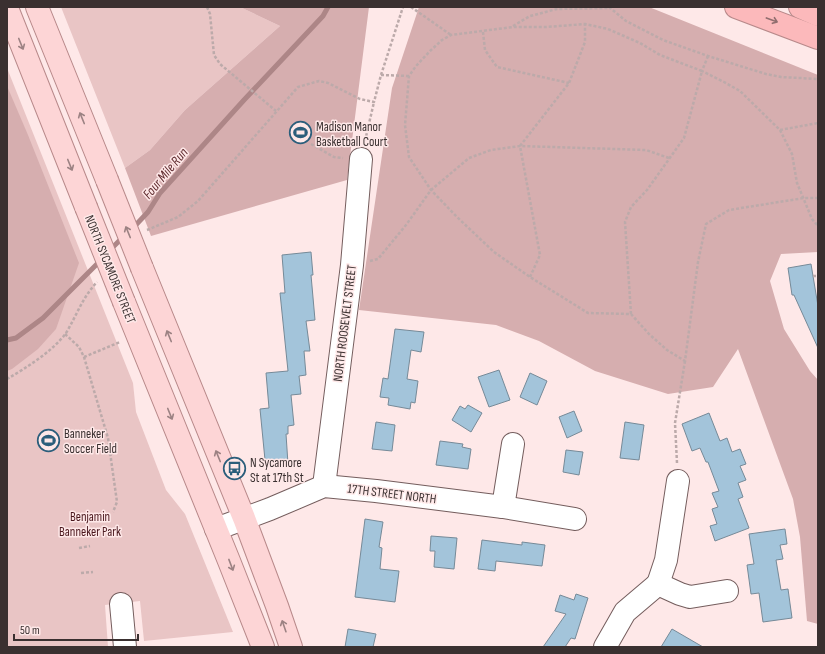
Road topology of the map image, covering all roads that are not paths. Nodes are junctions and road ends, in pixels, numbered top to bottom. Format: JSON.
{"nodes":[{"id":1,"x":37,"y":7,"type":"edge"},
{"id":2,"x":736,"y":7,"type":"edge"},
{"id":3,"x":800,"y":7,"type":"edge"},
{"id":4,"x":7,"y":8,"type":"edge"},
{"id":5,"x":818,"y":15,"type":"edge"},
{"id":6,"x":818,"y":38,"type":"edge"},
{"id":7,"x":361,"y":159,"type":"road end"},
{"id":8,"x":512,"y":444,"type":"dead end"},
{"id":9,"x":678,"y":481,"type":"road end"},
{"id":10,"x":324,"y":486,"type":"junction"},
{"id":11,"x":503,"y":507,"type":"junction"},
{"id":12,"x":244,"y":518,"type":"junction"},
{"id":13,"x":575,"y":519,"type":"dead end"},
{"id":14,"x":216,"y":529,"type":"junction"},
{"id":15,"x":658,"y":584,"type":"junction"},
{"id":16,"x":727,"y":591,"type":"dead end"},
{"id":17,"x":121,"y":604,"type":"dead end"},
{"id":18,"x":125,"y":647,"type":"edge"},
{"id":19,"x":263,"y":647,"type":"edge"},
{"id":20,"x":291,"y":647,"type":"edge"},
{"id":21,"x":605,"y":647,"type":"edge"}],
"edges":[{"from":12,"to":1,"type":"main road","one_way":true,"bridge":true},
{"from":2,"to":6,"type":"highway","one_way":true},
{"from":3,"to":5,"type":"highway"},
{"from":4,"to":14,"type":"main road","name":"NORTH SYCAMORE STREET","one_way":true,"bridge":true},
{"from":7,"to":10,"type":"street","name":"NORTH ROOSEVELT STREET"},
{"from":8,"to":11,"type":"street"},
{"from":9,"to":15,"type":"street"},
{"from":10,"to":11,"type":"street","name":"17TH STREET NORTH"},
{"from":10,"to":12,"type":"street","name":"17TH STREET NORTH"},
{"from":11,"to":13,"type":"street","name":"17TH STREET NORTH"},
{"from":12,"to":14,"type":"street","name":"17TH STREET NORTH"},
{"from":20,"to":12,"type":"main road","one_way":true},
{"from":14,"to":19,"type":"main road","one_way":true},
{"from":15,"to":16,"type":"street"},
{"from":15,"to":21,"type":"street"},
{"from":17,"to":18,"type":"street"}]}
